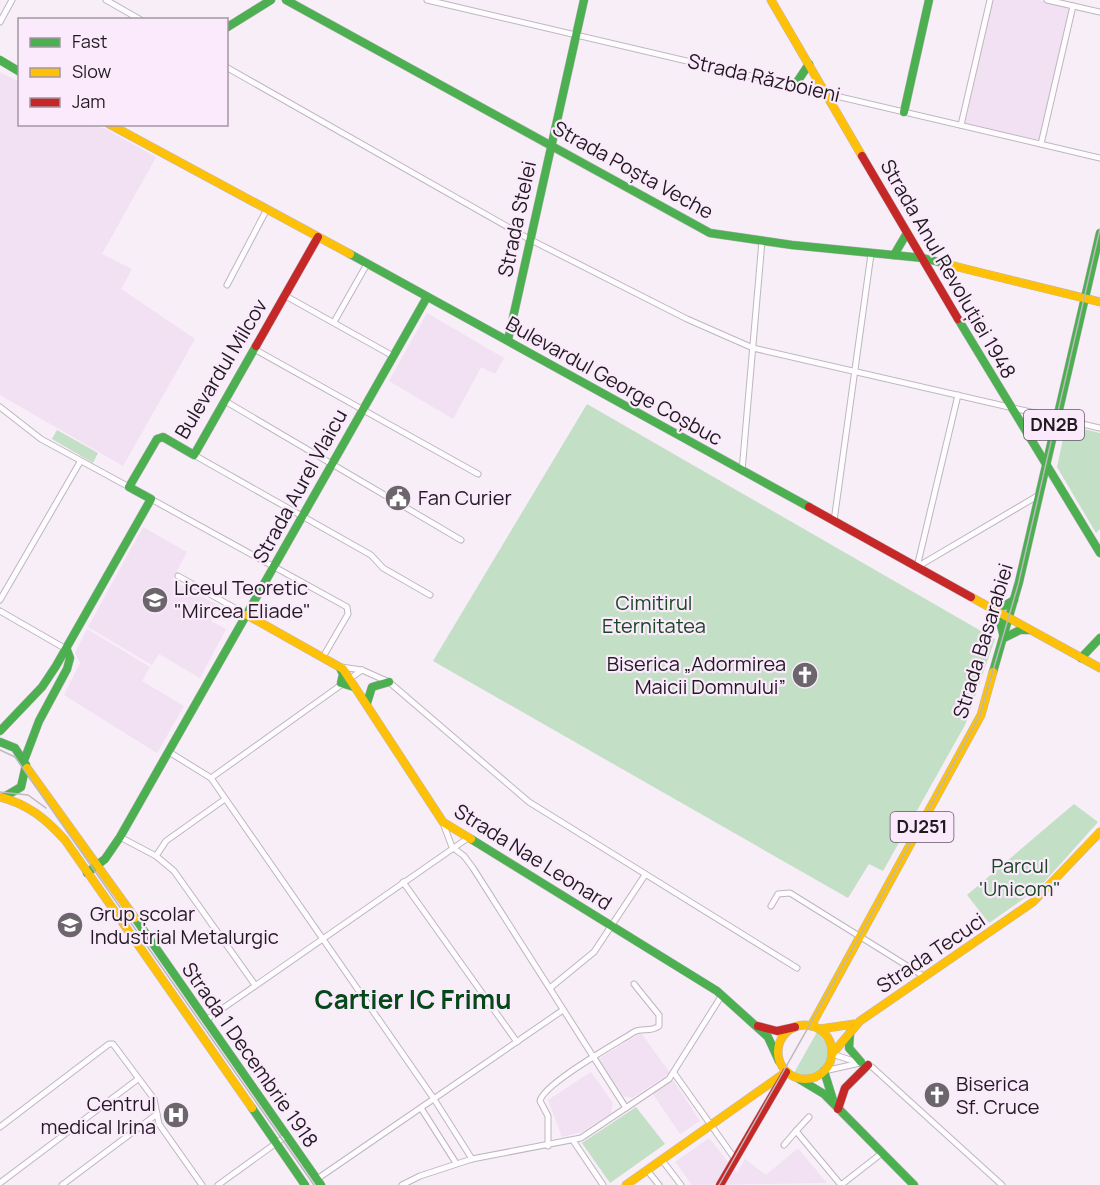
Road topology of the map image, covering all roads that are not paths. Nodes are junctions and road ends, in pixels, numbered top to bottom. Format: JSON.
{"nodes":[{"id":1,"x":12,"y":0,"type":"edge"},
{"id":2,"x":106,"y":0,"type":"edge"},
{"id":3,"x":271,"y":0,"type":"edge"},
{"id":4,"x":286,"y":0,"type":"edge"},
{"id":5,"x":427,"y":0,"type":"edge"},
{"id":6,"x":584,"y":0,"type":"edge"},
{"id":7,"x":771,"y":0,"type":"edge"},
{"id":8,"x":929,"y":0,"type":"edge"},
{"id":9,"x":990,"y":0,"type":"edge"},
{"id":10,"x":1047,"y":0,"type":"edge"},
{"id":11,"x":1073,"y":6,"type":"junction"},
{"id":12,"x":1100,"y":12,"type":"edge"},
{"id":13,"x":138,"y":18,"type":"edge"},
{"id":14,"x":0,"y":22,"type":"edge"},
{"id":15,"x":228,"y":27,"type":"edge"},
{"id":16,"x":576,"y":35,"type":"junction"},
{"id":17,"x":0,"y":60,"type":"edge"},
{"id":18,"x":809,"y":64,"type":"junction"},
{"id":19,"x":228,"y":68,"type":"edge"},
{"id":20,"x":18,"y":71,"type":"edge"},
{"id":21,"x":795,"y":85,"type":"junction"},
{"id":22,"x":825,"y":92,"type":"junction"},
{"id":23,"x":904,"y":112,"type":"junction"},
{"id":24,"x":961,"y":125,"type":"junction"},
{"id":25,"x":111,"y":126,"type":"edge"},
{"id":26,"x":551,"y":144,"type":"junction"},
{"id":27,"x":1041,"y":144,"type":"junction"},
{"id":28,"x":1100,"y":158,"type":"edge"},
{"id":29,"x":267,"y":210,"type":"junction"},
{"id":30,"x":907,"y":233,"type":"junction"},
{"id":31,"x":1100,"y":233,"type":"edge"},
{"id":32,"x":318,"y":237,"type":"junction"},
{"id":33,"x":530,"y":239,"type":"junction"},
{"id":34,"x":762,"y":241,"type":"junction"},
{"id":35,"x":871,"y":254,"type":"junction"},
{"id":36,"x":894,"y":255,"type":"junction"},
{"id":37,"x":923,"y":258,"type":"junction"},
{"id":38,"x":367,"y":264,"type":"junction"},
{"id":39,"x":227,"y":285,"type":"dead end"},
{"id":40,"x":284,"y":295,"type":"junction"},
{"id":41,"x":427,"y":297,"type":"junction"},
{"id":42,"x":1085,"y":298,"type":"junction"},
{"id":43,"x":1100,"y":302,"type":"edge"},
{"id":44,"x":334,"y":322,"type":"junction"},
{"id":45,"x":508,"y":340,"type":"junction"},
{"id":46,"x":753,"y":348,"type":"junction"},
{"id":47,"x":254,"y":349,"type":"junction"},
{"id":48,"x":393,"y":356,"type":"junction"},
{"id":49,"x":856,"y":372,"type":"junction"},
{"id":50,"x":958,"y":395,"type":"junction"},
{"id":51,"x":225,"y":401,"type":"junction"},
{"id":52,"x":0,"y":406,"type":"edge"},
{"id":53,"x":1009,"y":406,"type":"junction"},
{"id":54,"x":362,"y":410,"type":"junction"},
{"id":55,"x":1056,"y":416,"type":"junction"},
{"id":56,"x":1100,"y":428,"type":"edge"},
{"id":57,"x":194,"y":455,"type":"junction"},
{"id":58,"x":80,"y":462,"type":"junction"},
{"id":59,"x":332,"y":463,"type":"junction"},
{"id":60,"x":1046,"y":463,"type":"junction"},
{"id":61,"x":742,"y":471,"type":"junction"},
{"id":62,"x":478,"y":474,"type":"dead end"},
{"id":63,"x":129,"y":487,"type":"junction"},
{"id":64,"x":1039,"y":495,"type":"junction"},
{"id":65,"x":151,"y":499,"type":"junction"},
{"id":66,"x":302,"y":516,"type":"junction"},
{"id":67,"x":834,"y":522,"type":"junction"},
{"id":68,"x":461,"y":540,"type":"dead end"},
{"id":69,"x":1100,"y":553,"type":"edge"},
{"id":70,"x":274,"y":566,"type":"junction"},
{"id":71,"x":916,"y":567,"type":"junction"},
{"id":72,"x":178,"y":576,"type":"dead end"},
{"id":73,"x":430,"y":595,"type":"dead end"},
{"id":74,"x":0,"y":600,"type":"edge"},
{"id":75,"x":1014,"y":600,"type":"junction"},
{"id":76,"x":989,"y":607,"type":"junction"},
{"id":77,"x":0,"y":611,"type":"edge"},
{"id":78,"x":247,"y":615,"type":"junction"},
{"id":79,"x":1010,"y":618,"type":"junction"},
{"id":80,"x":1031,"y":630,"type":"junction"},
{"id":81,"x":1004,"y":638,"type":"junction"},
{"id":82,"x":1100,"y":638,"type":"edge"},
{"id":83,"x":67,"y":650,"type":"junction"},
{"id":84,"x":323,"y":657,"type":"junction"},
{"id":85,"x":1082,"y":658,"type":"junction"},
{"id":86,"x":339,"y":666,"type":"junction"},
{"id":87,"x":1100,"y":668,"type":"edge"},
{"id":88,"x":362,"y":670,"type":"junction"},
{"id":89,"x":349,"y":677,"type":"junction"},
{"id":90,"x":389,"y":682,"type":"junction"},
{"id":91,"x":341,"y":683,"type":"junction"},
{"id":92,"x":356,"y":688,"type":"junction"},
{"id":93,"x":366,"y":703,"type":"junction"},
{"id":94,"x":0,"y":731,"type":"edge"},
{"id":95,"x":0,"y":742,"type":"edge"},
{"id":96,"x":169,"y":752,"type":"junction"},
{"id":97,"x":25,"y":758,"type":"junction"},
{"id":98,"x":27,"y":768,"type":"junction"},
{"id":99,"x":211,"y":778,"type":"junction"},
{"id":100,"x":2,"y":797,"type":"edge"},
{"id":101,"x":225,"y":799,"type":"junction"},
{"id":102,"x":443,"y":822,"type":"junction"},
{"id":103,"x":1100,"y":832,"type":"edge"},
{"id":104,"x":120,"y":837,"type":"junction"},
{"id":105,"x":468,"y":838,"type":"junction"},
{"id":106,"x":452,"y":848,"type":"junction"},
{"id":107,"x":156,"y":856,"type":"junction"},
{"id":108,"x":98,"y":865,"type":"junction"},
{"id":109,"x":87,"y":873,"type":"junction"},
{"id":110,"x":645,"y":875,"type":"junction"},
{"id":111,"x":403,"y":882,"type":"junction"},
{"id":112,"x":771,"y":906,"type":"dead end"},
{"id":113,"x":613,"y":926,"type":"junction"},
{"id":114,"x":861,"y":936,"type":"junction"},
{"id":115,"x":321,"y":939,"type":"junction"},
{"id":116,"x":797,"y":968,"type":"dead end"},
{"id":117,"x":925,"y":977,"type":"junction"},
{"id":118,"x":634,"y":984,"type":"dead end"},
{"id":119,"x":255,"y":986,"type":"junction"},
{"id":120,"x":550,"y":988,"type":"junction"},
{"id":121,"x":722,"y":995,"type":"junction"},
{"id":122,"x":563,"y":1010,"type":"junction"},
{"id":123,"x":206,"y":1020,"type":"junction"},
{"id":124,"x":856,"y":1024,"type":"junction"},
{"id":125,"x":757,"y":1026,"type":"junction"},
{"id":126,"x":811,"y":1026,"type":"junction"},
{"id":127,"x":795,"y":1027,"type":"junction"},
{"id":128,"x":820,"y":1029,"type":"junction"},
{"id":129,"x":517,"y":1042,"type":"junction"},
{"id":130,"x":832,"y":1054,"type":"junction"},
{"id":131,"x":594,"y":1057,"type":"junction"},
{"id":132,"x":779,"y":1061,"type":"junction"},
{"id":133,"x":865,"y":1064,"type":"junction"},
{"id":134,"x":824,"y":1071,"type":"junction"},
{"id":135,"x":786,"y":1072,"type":"junction"},
{"id":136,"x":674,"y":1073,"type":"junction"},
{"id":137,"x":138,"y":1079,"type":"junction"},
{"id":138,"x":799,"y":1079,"type":"junction"},
{"id":139,"x":434,"y":1099,"type":"junction"},
{"id":140,"x":836,"y":1107,"type":"junction"},
{"id":141,"x":421,"y":1108,"type":"junction"},
{"id":142,"x":626,"y":1108,"type":"junction"},
{"id":143,"x":157,"y":1114,"type":"junction"},
{"id":144,"x":808,"y":1117,"type":"dead end"},
{"id":145,"x":711,"y":1126,"type":"junction"},
{"id":146,"x":0,"y":1127,"type":"edge"},
{"id":147,"x":796,"y":1131,"type":"junction"},
{"id":148,"x":286,"y":1136,"type":"junction"},
{"id":149,"x":574,"y":1142,"type":"junction"},
{"id":150,"x":276,"y":1143,"type":"junction"},
{"id":151,"x":784,"y":1145,"type":"dead end"},
{"id":152,"x":548,"y":1146,"type":"junction"},
{"id":153,"x":882,"y":1153,"type":"junction"},
{"id":154,"x":472,"y":1159,"type":"junction"},
{"id":155,"x":735,"y":1159,"type":"junction"},
{"id":156,"x":662,"y":1160,"type":"junction"},
{"id":157,"x":456,"y":1163,"type":"junction"},
{"id":158,"x":647,"y":1170,"type":"junction"},
{"id":159,"x":319,"y":1182,"type":"edge"},
{"id":160,"x":0,"y":1183,"type":"edge"},
{"id":161,"x":62,"y":1185,"type":"edge"},
{"id":162,"x":202,"y":1185,"type":"edge"},
{"id":163,"x":218,"y":1185,"type":"edge"},
{"id":164,"x":305,"y":1185,"type":"edge"},
{"id":165,"x":402,"y":1185,"type":"edge"},
{"id":166,"x":603,"y":1185,"type":"edge"},
{"id":167,"x":626,"y":1185,"type":"edge"},
{"id":168,"x":659,"y":1185,"type":"edge"},
{"id":169,"x":681,"y":1185,"type":"edge"},
{"id":170,"x":720,"y":1185,"type":"edge"},
{"id":171,"x":841,"y":1185,"type":"edge"},
{"id":172,"x":915,"y":1185,"type":"edge"},
{"id":173,"x":1002,"y":1185,"type":"edge"}],
"edges":[{"from":1,"to":14,"type":"street"},
{"from":2,"to":13,"type":"street"},
{"from":3,"to":15,"type":"main road"},
{"from":4,"to":26,"type":"main road","name":"Strada Poșta Veche"},
{"from":5,"to":16,"type":"street","name":"Strada Războieni"},
{"from":6,"to":16,"type":"main road","name":"Strada Stelei"},
{"from":7,"to":18,"type":"main road","name":"Strada Anul Revoluției 1948"},
{"from":8,"to":23,"type":"main road"},
{"from":9,"to":24,"type":"street"},
{"from":10,"to":11,"type":"street"},
{"from":11,"to":12,"type":"street"},
{"from":11,"to":27,"type":"street"},
{"from":16,"to":21,"type":"street","name":"Strada Războieni"},
{"from":16,"to":26,"type":"main road","name":"Strada Stelei"},
{"from":17,"to":20,"type":"main road"},
{"from":18,"to":21,"type":"main road"},
{"from":18,"to":22,"type":"main road","name":"Strada Anul Revoluției 1948"},
{"from":19,"to":33,"type":"street"},
{"from":21,"to":22,"type":"street","name":"Strada Războieni"},
{"from":22,"to":23,"type":"street","name":"Strada Războieni"},
{"from":22,"to":30,"type":"main road","name":"Strada Anul Revoluției 1948"},
{"from":23,"to":24,"type":"street","name":"Strada Războieni"},
{"from":24,"to":27,"type":"street","name":"Strada Războieni"},
{"from":25,"to":29,"type":"main road","name":"Bulevardul George Coșbuc"},
{"from":26,"to":33,"type":"main road","name":"Strada Stelei"},
{"from":26,"to":34,"type":"main road","name":"Strada Poșta Veche"},
{"from":27,"to":28,"type":"street","name":"Strada Războieni"},
{"from":29,"to":32,"type":"main road","name":"Bulevardul George Coșbuc"},
{"from":29,"to":39,"type":"street"},
{"from":30,"to":36,"type":"main road"},
{"from":30,"to":37,"type":"main road","name":"Strada Anul Revoluției 1948"},
{"from":31,"to":42,"type":"main road","name":"Strada Basarabiei","number":"DN2B"},
{"from":32,"to":38,"type":"main road","name":"Bulevardul George Coșbuc"},
{"from":32,"to":40,"type":"main road","name":"Bulevardul Milcov"},
{"from":33,"to":45,"type":"main road","name":"Strada Stelei"},
{"from":33,"to":46,"type":"street"},
{"from":34,"to":35,"type":"main road","name":"Strada Poșta Veche"},
{"from":34,"to":46,"type":"street"},
{"from":35,"to":36,"type":"main road","name":"Strada Poșta Veche"},
{"from":35,"to":49,"type":"street"},
{"from":36,"to":37,"type":"main road","name":"Strada Poșta Veche"},
{"from":37,"to":42,"type":"main road","name":"Strada Poșta Veche"},
{"from":37,"to":53,"type":"main road","name":"Strada Anul Revoluției 1948"},
{"from":38,"to":41,"type":"main road","name":"Bulevardul George Coșbuc"},
{"from":38,"to":44,"type":"street"},
{"from":40,"to":44,"type":"street"},
{"from":40,"to":47,"type":"main road","name":"Bulevardul Milcov"},
{"from":41,"to":45,"type":"main road","name":"Bulevardul George Coșbuc"},
{"from":41,"to":48,"type":"main road","name":"Strada Aurel Vlaicu"},
{"from":42,"to":43,"type":"main road","name":"Strada Poșta Veche"},
{"from":42,"to":55,"type":"main road","name":"Strada Basarabiei","number":"DN2B"},
{"from":44,"to":48,"type":"street"},
{"from":45,"to":61,"type":"main road","name":"Bulevardul George Coșbuc"},
{"from":46,"to":49,"type":"street"},
{"from":46,"to":61,"type":"street"},
{"from":47,"to":51,"type":"main road","name":"Bulevardul Milcov"},
{"from":47,"to":54,"type":"street"},
{"from":48,"to":54,"type":"main road","name":"Strada Aurel Vlaicu"},
{"from":49,"to":50,"type":"street"},
{"from":49,"to":67,"type":"street"},
{"from":50,"to":53,"type":"street"},
{"from":50,"to":71,"type":"street"},
{"from":51,"to":57,"type":"main road","name":"Bulevardul Milcov"},
{"from":51,"to":59,"type":"street"},
{"from":52,"to":58,"type":"street"},
{"from":53,"to":55,"type":"street"},
{"from":53,"to":60,"type":"main road","name":"Strada Anul Revoluției 1948"},
{"from":54,"to":59,"type":"main road","name":"Strada Aurel Vlaicu"},
{"from":54,"to":62,"type":"street"},
{"from":55,"to":56,"type":"street"},
{"from":55,"to":60,"type":"main road","name":"Strada Basarabiei","number":"DN2B"},
{"from":57,"to":63,"type":"main road","name":"Bulevardul Milcov"},
{"from":57,"to":66,"type":"street"},
{"from":58,"to":63,"type":"street"},
{"from":58,"to":74,"type":"street"},
{"from":59,"to":66,"type":"main road","name":"Strada Aurel Vlaicu"},
{"from":59,"to":68,"type":"street"},
{"from":60,"to":64,"type":"main road","name":"Strada Basarabiei","number":"DN2B"},
{"from":60,"to":69,"type":"main road","name":"Strada Anul Revoluției 1948"},
{"from":61,"to":67,"type":"main road","name":"Bulevardul George Coșbuc"},
{"from":63,"to":65,"type":"main road"},
{"from":64,"to":71,"type":"street"},
{"from":64,"to":75,"type":"main road","name":"Strada Basarabiei","number":"DN2B"},
{"from":65,"to":70,"type":"street"},
{"from":65,"to":83,"type":"main road"},
{"from":66,"to":70,"type":"main road","name":"Strada Aurel Vlaicu"},
{"from":66,"to":73,"type":"street"},
{"from":67,"to":71,"type":"main road","name":"Bulevardul George Coșbuc"},
{"from":70,"to":78,"type":"main road","name":"Strada Aurel Vlaicu"},
{"from":70,"to":84,"type":"street"},
{"from":71,"to":76,"type":"main road","name":"Bulevardul George Coșbuc"},
{"from":72,"to":78,"type":"street"},
{"from":75,"to":76,"type":"main road"},
{"from":75,"to":79,"type":"main road","name":"Strada Basarabiei","number":"DN2B"},
{"from":76,"to":79,"type":"main road","name":"Bulevardul George Coșbuc"},
{"from":76,"to":81,"type":"main road"},
{"from":77,"to":83,"type":"street"},
{"from":78,"to":84,"type":"main road","name":"Strada Nae Leonard"},
{"from":78,"to":96,"type":"main road","name":"Strada Aurel Vlaicu"},
{"from":79,"to":80,"type":"main road","name":"Bulevardul George Coșbuc"},
{"from":79,"to":81,"type":"main road","name":"Strada Basarabiei","number":"DJ251"},
{"from":80,"to":81,"type":"main road"},
{"from":80,"to":85,"type":"main road","name":"Bulevardul George Coșbuc"},
{"from":81,"to":114,"type":"main road","name":"Strada Basarabiei","number":"DJ251"},
{"from":82,"to":85,"type":"main road"},
{"from":83,"to":94,"type":"main road"},
{"from":83,"to":97,"type":"main road"},
{"from":84,"to":86,"type":"main road","name":"Strada Nae Leonard"},
{"from":85,"to":87,"type":"main road","name":"Bulevardul George Coșbuc"},
{"from":86,"to":88,"type":"street"},
{"from":86,"to":89,"type":"main road","name":"Strada Nae Leonard"},
{"from":86,"to":91,"type":"main road"},
{"from":88,"to":89,"type":"street"},
{"from":88,"to":90,"type":"street"},
{"from":89,"to":91,"type":"street"},
{"from":89,"to":92,"type":"main road","name":"Strada Nae Leonard"},
{"from":90,"to":93,"type":"main road"},
{"from":90,"to":110,"type":"street"},
{"from":91,"to":92,"type":"main road"},
{"from":91,"to":99,"type":"street"},
{"from":92,"to":93,"type":"main road","name":"Strada Nae Leonard"},
{"from":93,"to":102,"type":"main road","name":"Strada Nae Leonard"},
{"from":95,"to":97,"type":"main road"},
{"from":96,"to":99,"type":"street"},
{"from":96,"to":104,"type":"main road","name":"Strada Aurel Vlaicu"},
{"from":97,"to":98,"type":"main road"},
{"from":98,"to":100,"type":"main road"},
{"from":98,"to":108,"type":"main road","name":"Strada 1 Decembrie 1918"},
{"from":99,"to":101,"type":"street"},
{"from":100,"to":109,"type":"main road","name":"Strada 1 Decembrie 1918"},
{"from":101,"to":107,"type":"street"},
{"from":101,"to":115,"type":"street"},
{"from":102,"to":105,"type":"main road","name":"Strada Nae Leonard"},
{"from":102,"to":106,"type":"street"},
{"from":103,"to":117,"type":"main road","name":"Strada Tecuci"},
{"from":104,"to":107,"type":"street"},
{"from":104,"to":108,"type":"main road","name":"Strada Aurel Vlaicu"},
{"from":105,"to":106,"type":"street"},
{"from":105,"to":113,"type":"main road","name":"Strada Nae Leonard"},
{"from":106,"to":111,"type":"street"},
{"from":106,"to":120,"type":"street"},
{"from":107,"to":119,"type":"street"},
{"from":108,"to":109,"type":"main road","name":"Strada Aurel Vlaicu"},
{"from":108,"to":123,"type":"main road","name":"Strada 1 Decembrie 1918"},
{"from":109,"to":150,"type":"main road","name":"Strada 1 Decembrie 1918"},
{"from":110,"to":113,"type":"street"},
{"from":110,"to":116,"type":"street"},
{"from":111,"to":115,"type":"street"},
{"from":111,"to":129,"type":"street"},
{"from":112,"to":114,"type":"street"},
{"from":113,"to":120,"type":"street"},
{"from":113,"to":121,"type":"main road","name":"Strada Nae Leonard"},
{"from":114,"to":117,"type":"street"},
{"from":114,"to":126,"type":"main road","name":"Strada Basarabiei","number":"DJ251"},
{"from":115,"to":119,"type":"street"},
{"from":115,"to":139,"type":"street"},
{"from":117,"to":124,"type":"main road","name":"Strada Tecuci"},
{"from":118,"to":131,"type":"street"},
{"from":119,"to":123,"type":"street"},
{"from":120,"to":122,"type":"street"},
{"from":121,"to":125,"type":"main road","name":"Strada Nae Leonard"},
{"from":121,"to":136,"type":"street"},
{"from":122,"to":129,"type":"street"},
{"from":122,"to":131,"type":"street"},
{"from":123,"to":148,"type":"main road","name":"Strada 1 Decembrie 1918"},
{"from":124,"to":128,"type":"main road","name":"Strada Tecuci"},
{"from":124,"to":130,"type":"main road","name":"Strada Tecuci"},
{"from":124,"to":133,"type":"main road"},
{"from":125,"to":127,"type":"main road"},
{"from":125,"to":132,"type":"main road","name":"Strada Nae Leonard"},
{"from":126,"to":127,"type":"main road"},
{"from":126,"to":128,"type":"main road"},
{"from":127,"to":132,"type":"main road"},
{"from":128,"to":130,"type":"main road"},
{"from":129,"to":139,"type":"street"},
{"from":130,"to":133,"type":"street"},
{"from":130,"to":134,"type":"main road"},
{"from":131,"to":142,"type":"street"},
{"from":131,"to":152,"type":"street"},
{"from":132,"to":135,"type":"main road"},
{"from":133,"to":134,"type":"street"},
{"from":133,"to":140,"type":"main road"},
{"from":133,"to":173,"type":"street"},
{"from":134,"to":138,"type":"main road"},
{"from":134,"to":140,"type":"main road"},
{"from":135,"to":138,"type":"main road"},
{"from":135,"to":145,"type":"main road"},
{"from":135,"to":155,"type":"main road"},
{"from":136,"to":142,"type":"street"},
{"from":136,"to":145,"type":"street"},
{"from":137,"to":143,"type":"street"},
{"from":137,"to":146,"type":"street"},
{"from":137,"to":160,"type":"street"},
{"from":138,"to":140,"type":"main road"},
{"from":139,"to":141,"type":"street"},
{"from":139,"to":154,"type":"street"},
{"from":140,"to":153,"type":"main road"},
{"from":141,"to":157,"type":"street"},
{"from":141,"to":159,"type":"street"},
{"from":142,"to":149,"type":"street"},
{"from":143,"to":161,"type":"street"},
{"from":143,"to":162,"type":"street"},
{"from":144,"to":147,"type":"street"},
{"from":145,"to":155,"type":"street"},
{"from":145,"to":156,"type":"main road"},
{"from":147,"to":151,"type":"street"},
{"from":147,"to":171,"type":"street"},
{"from":148,"to":150,"type":"street"},
{"from":148,"to":159,"type":"main road","name":"Strada 1 Decembrie 1918"},
{"from":149,"to":152,"type":"street"},
{"from":149,"to":166,"type":"street"},
{"from":150,"to":163,"type":"street"},
{"from":150,"to":164,"type":"main road","name":"Strada 1 Decembrie 1918"},
{"from":152,"to":154,"type":"street"},
{"from":153,"to":171,"type":"street"},
{"from":153,"to":172,"type":"main road"},
{"from":154,"to":157,"type":"street"},
{"from":155,"to":170,"type":"main road"},
{"from":156,"to":158,"type":"main road"},
{"from":156,"to":169,"type":"street"},
{"from":157,"to":165,"type":"street"},
{"from":158,"to":167,"type":"main road"},
{"from":158,"to":168,"type":"street"}]}
